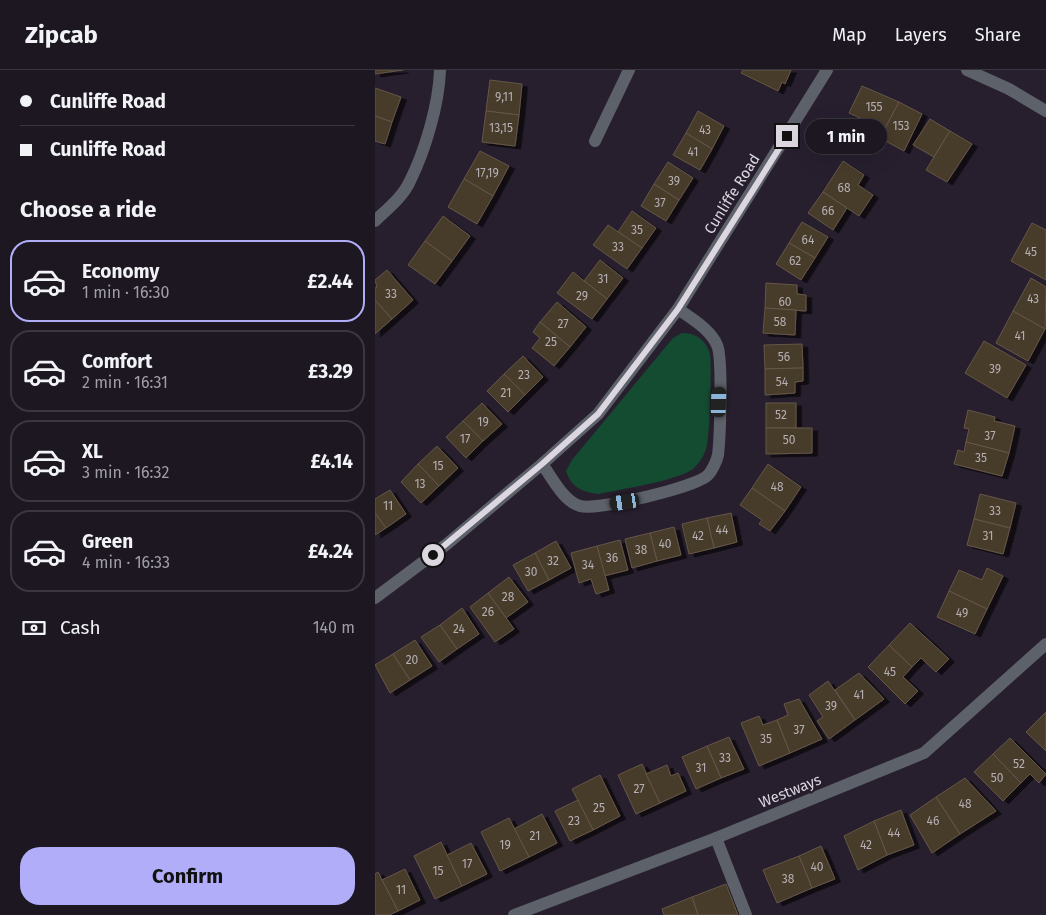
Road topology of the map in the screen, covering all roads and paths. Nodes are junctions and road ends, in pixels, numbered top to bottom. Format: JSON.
{"nodes":[{"id":1,"x":440,"y":70,"type":"edge"},
{"id":2,"x":629,"y":70,"type":"edge"},
{"id":3,"x":827,"y":70,"type":"edge"},
{"id":4,"x":967,"y":70,"type":"edge"},
{"id":5,"x":1046,"y":111,"type":"edge"},
{"id":6,"x":595,"y":141,"type":"dead end"},
{"id":7,"x":375,"y":221,"type":"edge"},
{"id":8,"x":678,"y":309,"type":"junction"},
{"id":9,"x":542,"y":464,"type":"junction"},
{"id":10,"x":375,"y":598,"type":"edge"},
{"id":11,"x":1046,"y":644,"type":"edge"},
{"id":12,"x":716,"y":838,"type":"junction"},
{"id":13,"x":514,"y":915,"type":"edge"},
{"id":14,"x":746,"y":915,"type":"edge"}],
"edges":[{"from":1,"to":7,"type":"street"},
{"from":2,"to":6,"type":"street"},
{"from":3,"to":8,"type":"street","name":"Cunliffe Road"},
{"from":4,"to":5,"type":"street"},
{"from":8,"to":9,"type":"street","name":"Cunliffe Road"},
{"from":8,"to":9,"type":"street"},
{"from":9,"to":10,"type":"street","name":"Cunliffe Road"},
{"from":11,"to":12,"type":"street","name":"Westways"},
{"from":12,"to":13,"type":"street","name":"Westways"},
{"from":12,"to":14,"type":"street"}]}
